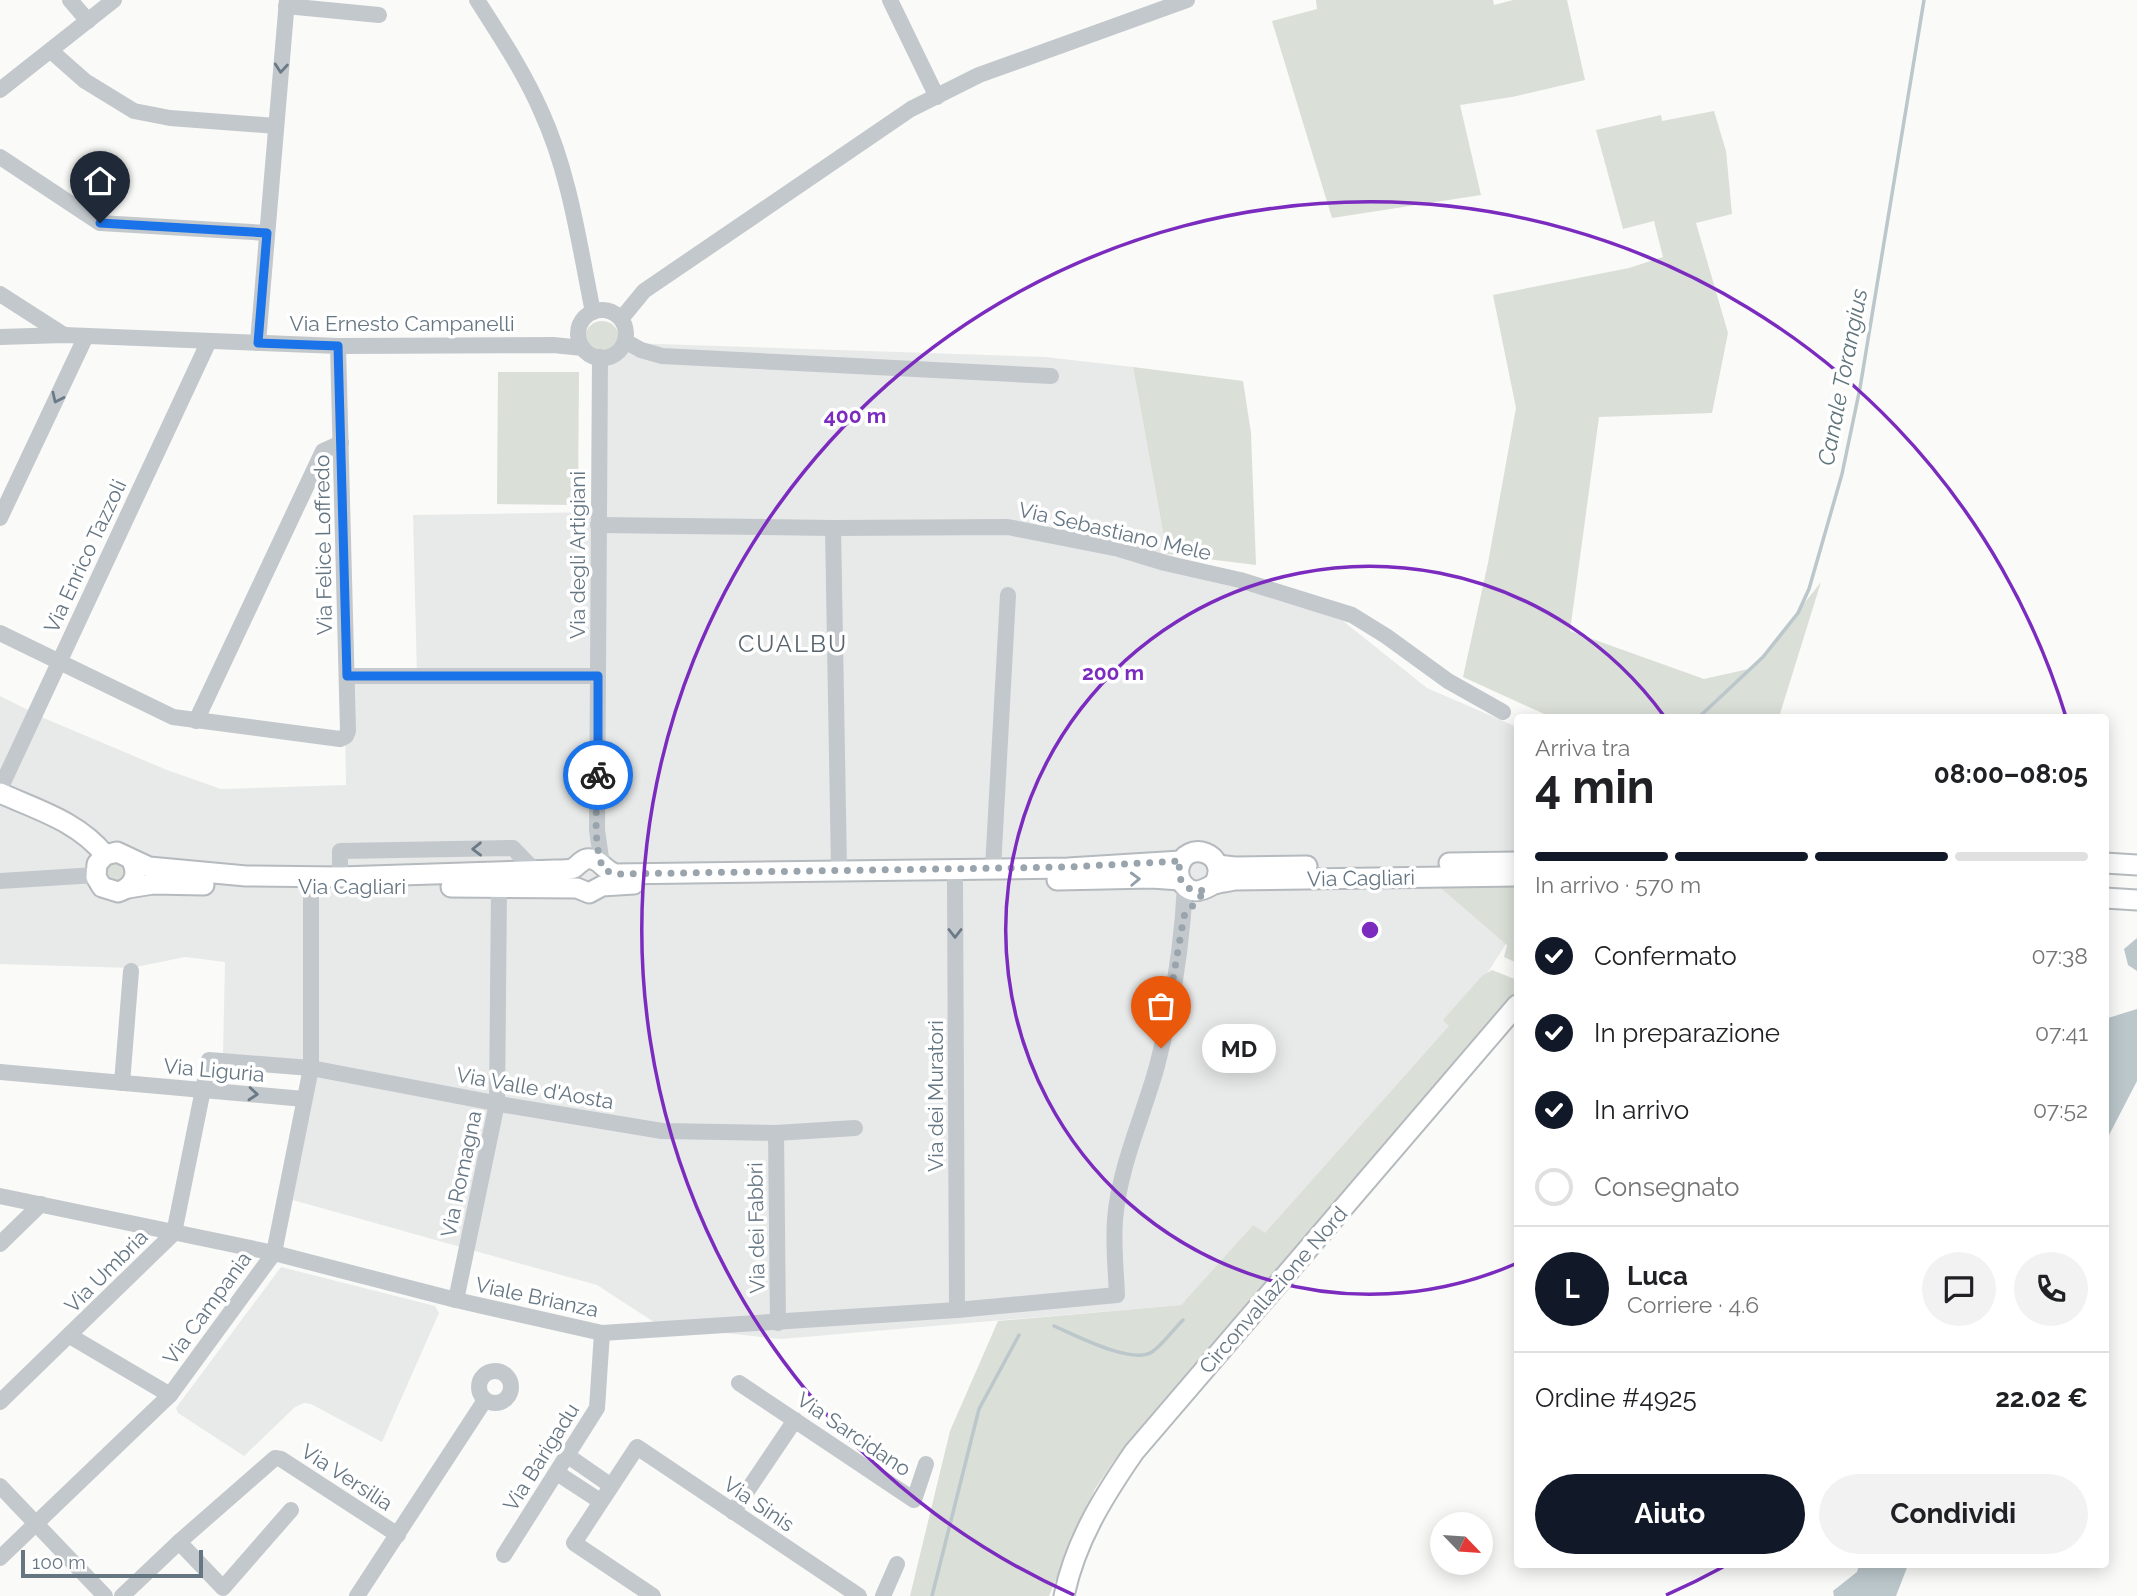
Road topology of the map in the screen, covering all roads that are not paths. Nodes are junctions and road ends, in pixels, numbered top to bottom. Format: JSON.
{"nodes":[{"id":1,"x":70,"y":0,"type":"edge"},
{"id":2,"x":114,"y":0,"type":"edge"},
{"id":3,"x":477,"y":0,"type":"edge"},
{"id":4,"x":890,"y":0,"type":"edge"},
{"id":5,"x":1187,"y":0,"type":"edge"},
{"id":6,"x":287,"y":3,"type":"edge"},
{"id":7,"x":379,"y":15,"type":"dead end"},
{"id":8,"x":88,"y":21,"type":"junction"},
{"id":9,"x":51,"y":51,"type":"junction"},
{"id":10,"x":3,"y":81,"type":"edge"},
{"id":11,"x":937,"y":97,"type":"junction"},
{"id":12,"x":276,"y":126,"type":"junction"},
{"id":13,"x":0,"y":157,"type":"edge"},
{"id":14,"x":267,"y":233,"type":"junction"},
{"id":15,"x":0,"y":294,"type":"edge"},
{"id":16,"x":593,"y":312,"type":"junction"},
{"id":17,"x":621,"y":319,"type":"junction"},
{"id":18,"x":579,"y":329,"type":"junction"},
{"id":19,"x":64,"y":335,"type":"junction"},
{"id":20,"x":86,"y":336,"type":"junction"},
{"id":21,"x":0,"y":337,"type":"edge"},
{"id":22,"x":209,"y":341,"type":"junction"},
{"id":23,"x":625,"y":341,"type":"junction"},
{"id":24,"x":258,"y":343,"type":"junction"},
{"id":25,"x":553,"y":345,"type":"junction"},
{"id":26,"x":338,"y":346,"type":"junction"},
{"id":27,"x":583,"y":348,"type":"junction"},
{"id":28,"x":600,"y":358,"type":"junction"},
{"id":29,"x":1051,"y":376,"type":"dead end"},
{"id":30,"x":341,"y":443,"type":"junction"},
{"id":31,"x":0,"y":518,"type":"edge"},
{"id":32,"x":598,"y":525,"type":"junction"},
{"id":33,"x":833,"y":528,"type":"junction"},
{"id":34,"x":1008,"y":595,"type":"dead end"},
{"id":35,"x":0,"y":633,"type":"edge"},
{"id":36,"x":59,"y":661,"type":"junction"},
{"id":37,"x":347,"y":676,"type":"junction"},
{"id":38,"x":598,"y":676,"type":"junction"},
{"id":39,"x":1503,"y":712,"type":"dead end"},
{"id":40,"x":196,"y":721,"type":"junction"},
{"id":41,"x":0,"y":791,"type":"edge"},
{"id":42,"x":597,"y":836,"type":"junction"},
{"id":43,"x":105,"y":855,"type":"junction"},
{"id":44,"x":130,"y":858,"type":"junction"},
{"id":45,"x":2109,"y":863,"type":"edge"},
{"id":46,"x":1217,"y":864,"type":"junction"},
{"id":47,"x":577,"y":865,"type":"junction"},
{"id":48,"x":2137,"y":865,"type":"edge"},
{"id":49,"x":993,"y":868,"type":"junction"},
{"id":50,"x":839,"y":869,"type":"junction"},
{"id":51,"x":1513,"y":869,"type":"edge"},
{"id":52,"x":603,"y":874,"type":"junction"},
{"id":53,"x":96,"y":876,"type":"junction"},
{"id":54,"x":1182,"y":876,"type":"junction"},
{"id":55,"x":0,"y":881,"type":"edge"},
{"id":56,"x":955,"y":881,"type":"junction"},
{"id":57,"x":311,"y":886,"type":"junction"},
{"id":58,"x":499,"y":887,"type":"junction"},
{"id":59,"x":1210,"y":887,"type":"junction"},
{"id":60,"x":128,"y":888,"type":"junction"},
{"id":61,"x":577,"y":888,"type":"junction"},
{"id":62,"x":2109,"y":898,"type":"edge"},
{"id":63,"x":2137,"y":900,"type":"edge"},
{"id":64,"x":1184,"y":916,"type":"junction"},
{"id":65,"x":131,"y":971,"type":"dead end"},
{"id":66,"x":1514,"y":1009,"type":"edge"},
{"id":67,"x":209,"y":1060,"type":"joint"},
{"id":68,"x":311,"y":1068,"type":"junction"},
{"id":69,"x":0,"y":1072,"type":"edge"},
{"id":70,"x":122,"y":1083,"type":"junction"},
{"id":71,"x":202,"y":1090,"type":"junction"},
{"id":72,"x":304,"y":1099,"type":"junction"},
{"id":73,"x":497,"y":1103,"type":"junction"},
{"id":74,"x":855,"y":1128,"type":"dead end"},
{"id":75,"x":776,"y":1133,"type":"junction"},
{"id":76,"x":0,"y":1196,"type":"edge"},
{"id":77,"x":41,"y":1205,"type":"junction"},
{"id":78,"x":174,"y":1233,"type":"junction"},
{"id":79,"x":0,"y":1244,"type":"edge"},
{"id":80,"x":274,"y":1253,"type":"junction"},
{"id":81,"x":456,"y":1300,"type":"junction"},
{"id":82,"x":957,"y":1310,"type":"junction"},
{"id":83,"x":778,"y":1323,"type":"junction"},
{"id":84,"x":603,"y":1333,"type":"junction"},
{"id":85,"x":70,"y":1336,"type":"junction"},
{"id":86,"x":739,"y":1383,"type":"dead end"},
{"id":87,"x":170,"y":1395,"type":"junction"},
{"id":88,"x":485,"y":1400,"type":"dead end"},
{"id":89,"x":0,"y":1402,"type":"edge"},
{"id":90,"x":794,"y":1420,"type":"junction"},
{"id":91,"x":568,"y":1456,"type":"junction"},
{"id":92,"x":926,"y":1464,"type":"dead end"},
{"id":93,"x":556,"y":1473,"type":"junction"},
{"id":94,"x":610,"y":1485,"type":"junction"},
{"id":95,"x":0,"y":1486,"type":"edge"},
{"id":96,"x":600,"y":1501,"type":"junction"},
{"id":97,"x":291,"y":1510,"type":"dead end"},
{"id":98,"x":733,"y":1512,"type":"junction"},
{"id":99,"x":36,"y":1523,"type":"junction"},
{"id":100,"x":398,"y":1535,"type":"junction"},
{"id":101,"x":179,"y":1542,"type":"junction"},
{"id":102,"x":504,"y":1555,"type":"dead end"},
{"id":103,"x":0,"y":1558,"type":"edge"},
{"id":104,"x":897,"y":1563,"type":"dead end"},
{"id":105,"x":105,"y":1596,"type":"edge"},
{"id":106,"x":122,"y":1596,"type":"edge"},
{"id":107,"x":357,"y":1596,"type":"edge"},
{"id":108,"x":653,"y":1596,"type":"edge"},
{"id":109,"x":859,"y":1596,"type":"edge"},
{"id":110,"x":883,"y":1596,"type":"edge"},
{"id":111,"x":1064,"y":1596,"type":"edge"}],
"edges":[{"from":1,"to":8,"type":"street"},
{"from":2,"to":8,"type":"street"},
{"from":3,"to":16,"type":"street"},
{"from":4,"to":11,"type":"street"},
{"from":5,"to":11,"type":"street"},
{"from":6,"to":7,"type":"street"},
{"from":6,"to":12,"type":"street","one_way":true},
{"from":8,"to":9,"type":"street"},
{"from":9,"to":10,"type":"street"},
{"from":9,"to":12,"type":"street"},
{"from":11,"to":17,"type":"street"},
{"from":12,"to":14,"type":"street"},
{"from":13,"to":14,"type":"street"},
{"from":14,"to":24,"type":"street"},
{"from":15,"to":19,"type":"street"},
{"from":16,"to":17,"type":"street"},
{"from":16,"to":18,"type":"street"},
{"from":17,"to":23,"type":"street"},
{"from":18,"to":25,"type":"street"},
{"from":18,"to":27,"type":"street"},
{"from":19,"to":20,"type":"street","name":"Via Ernesto Campanelli"},
{"from":19,"to":21,"type":"street","name":"Via Ernesto Campanelli"},
{"from":20,"to":22,"type":"street","name":"Via Ernesto Campanelli"},
{"from":20,"to":31,"type":"street","one_way":true},
{"from":22,"to":24,"type":"street","name":"Via Ernesto Campanelli"},
{"from":22,"to":36,"type":"street","name":"Via Enrico Tazzoli"},
{"from":23,"to":28,"type":"street"},
{"from":23,"to":29,"type":"street"},
{"from":24,"to":26,"type":"street","name":"Via Ernesto Campanelli"},
{"from":25,"to":26,"type":"street","name":"Via Ernesto Campanelli"},
{"from":25,"to":27,"type":"street","name":"Via Ernesto Campanelli"},
{"from":26,"to":30,"type":"street","name":"Via Felice Loffredo"},
{"from":27,"to":28,"type":"street","name":"Via Ernesto Campanelli"},
{"from":28,"to":32,"type":"street","name":"Via degli Artigiani"},
{"from":30,"to":37,"type":"street","name":"Via Felice Loffredo"},
{"from":30,"to":40,"type":"street"},
{"from":32,"to":33,"type":"street","name":"Via Sebastiano Mele"},
{"from":32,"to":38,"type":"street","name":"Via degli Artigiani"},
{"from":33,"to":39,"type":"street","name":"Via Sebastiano Mele"},
{"from":33,"to":50,"type":"street"},
{"from":34,"to":49,"type":"street"},
{"from":35,"to":36,"type":"street"},
{"from":36,"to":40,"type":"street"},
{"from":36,"to":41,"type":"street","name":"Via Enrico Tazzoli"},
{"from":37,"to":38,"type":"street"},
{"from":37,"to":40,"type":"street","name":"Via Felice Loffredo"},
{"from":38,"to":42,"type":"street","name":"Via degli Artigiani"},
{"from":41,"to":43,"type":"main road"},
{"from":42,"to":47,"type":"street"},
{"from":42,"to":52,"type":"street","name":"Via degli Artigiani"},
{"from":43,"to":44,"type":"main road"},
{"from":43,"to":53,"type":"main road"},
{"from":47,"to":44,"type":"main road","name":"Via Cagliari","one_way":true},
{"from":44,"to":60,"type":"main road"},
{"from":45,"to":48,"type":"main road"},
{"from":46,"to":51,"type":"main road","name":"Via Cagliari"},
{"from":46,"to":54,"type":"main road","name":"Via Cagliari"},
{"from":46,"to":59,"type":"main road"},
{"from":47,"to":52,"type":"main road","name":"Via Cagliari"},
{"from":47,"to":61,"type":"main road"},
{"from":49,"to":50,"type":"main road","name":"Via Cagliari"},
{"from":49,"to":54,"type":"main road","name":"Via Cagliari"},
{"from":50,"to":52,"type":"main road","name":"Via Cagliari"},
{"from":51,"to":59,"type":"main road","name":"Via Cagliari"},
{"from":52,"to":56,"type":"main road","name":"Via Cagliari"},
{"from":52,"to":61,"type":"main road","name":"Via Cagliari"},
{"from":53,"to":55,"type":"street"},
{"from":53,"to":60,"type":"main road"},
{"from":56,"to":54,"type":"main road","name":"Via Cagliari","one_way":true},
{"from":54,"to":59,"type":"main road","name":"Via Cagliari"},
{"from":54,"to":64,"type":"street"},
{"from":56,"to":82,"type":"street","name":"Via dei Muratori","one_way":true},
{"from":57,"to":58,"type":"main road","name":"Via Cagliari"},
{"from":57,"to":60,"type":"main road","name":"Via Cagliari"},
{"from":57,"to":68,"type":"street","name":"Via Campania"},
{"from":58,"to":61,"type":"main road","name":"Via Cagliari"},
{"from":58,"to":73,"type":"street","name":"Via Romagna"},
{"from":59,"to":64,"type":"street"},
{"from":62,"to":63,"type":"main road"},
{"from":64,"to":82,"type":"street","name":"Viale Brianza"},
{"from":65,"to":70,"type":"street"},
{"from":66,"to":111,"type":"main road","name":"Circonvallazione Nord"},
{"from":67,"to":68,"type":"street","name":"Via Valle d'Aosta"},
{"from":67,"to":71,"type":"street","name":"Via Umbria"},
{"from":68,"to":72,"type":"street","name":"Via Campania"},
{"from":68,"to":73,"type":"street","name":"Via Valle d'Aosta"},
{"from":69,"to":70,"type":"street","name":"Via Liguria"},
{"from":70,"to":71,"type":"street","name":"Via Liguria"},
{"from":71,"to":72,"type":"street","name":"Via Liguria","one_way":true},
{"from":71,"to":78,"type":"street","name":"Via Umbria"},
{"from":72,"to":80,"type":"street","name":"Via Campania"},
{"from":73,"to":75,"type":"street","name":"Via Valle d'Aosta"},
{"from":73,"to":81,"type":"street","name":"Via Romagna"},
{"from":74,"to":75,"type":"street","name":"Via Valle d'Aosta"},
{"from":75,"to":83,"type":"street","name":"Via dei Fabbri"},
{"from":76,"to":77,"type":"street","name":"Viale Brianza"},
{"from":77,"to":78,"type":"street","name":"Viale Brianza"},
{"from":77,"to":79,"type":"street"},
{"from":78,"to":80,"type":"street","name":"Viale Brianza"},
{"from":78,"to":85,"type":"street","name":"Via Umbria"},
{"from":80,"to":81,"type":"street","name":"Viale Brianza"},
{"from":80,"to":87,"type":"street","name":"Via Campania"},
{"from":81,"to":84,"type":"street","name":"Viale Brianza"},
{"from":82,"to":83,"type":"street","name":"Viale Brianza"},
{"from":83,"to":84,"type":"street","name":"Viale Brianza"},
{"from":84,"to":91,"type":"street","name":"Via Barigadu"},
{"from":85,"to":87,"type":"street"},
{"from":85,"to":89,"type":"street","name":"Via Umbria"},
{"from":86,"to":90,"type":"street","name":"Via Sarcidano"},
{"from":87,"to":99,"type":"street","name":"Via Campania"},
{"from":88,"to":100,"type":"street"},
{"from":90,"to":92,"type":"street","name":"Via Sarcidano"},
{"from":90,"to":98,"type":"street"},
{"from":91,"to":93,"type":"street","name":"Via Barigadu"},
{"from":91,"to":94,"type":"street"},
{"from":93,"to":96,"type":"street"},
{"from":93,"to":102,"type":"street","name":"Via Barigadu"},
{"from":94,"to":96,"type":"street"},
{"from":94,"to":98,"type":"street","name":"Via Sinis"},
{"from":95,"to":99,"type":"street"},
{"from":96,"to":108,"type":"street"},
{"from":97,"to":101,"type":"street"},
{"from":98,"to":109,"type":"street","name":"Via Sinis"},
{"from":99,"to":103,"type":"street","name":"Via Campania"},
{"from":99,"to":105,"type":"street"},
{"from":100,"to":101,"type":"street","name":"Via Versilia"},
{"from":100,"to":107,"type":"street"},
{"from":101,"to":106,"type":"street","name":"Via Versilia"},
{"from":104,"to":110,"type":"street"}]}
